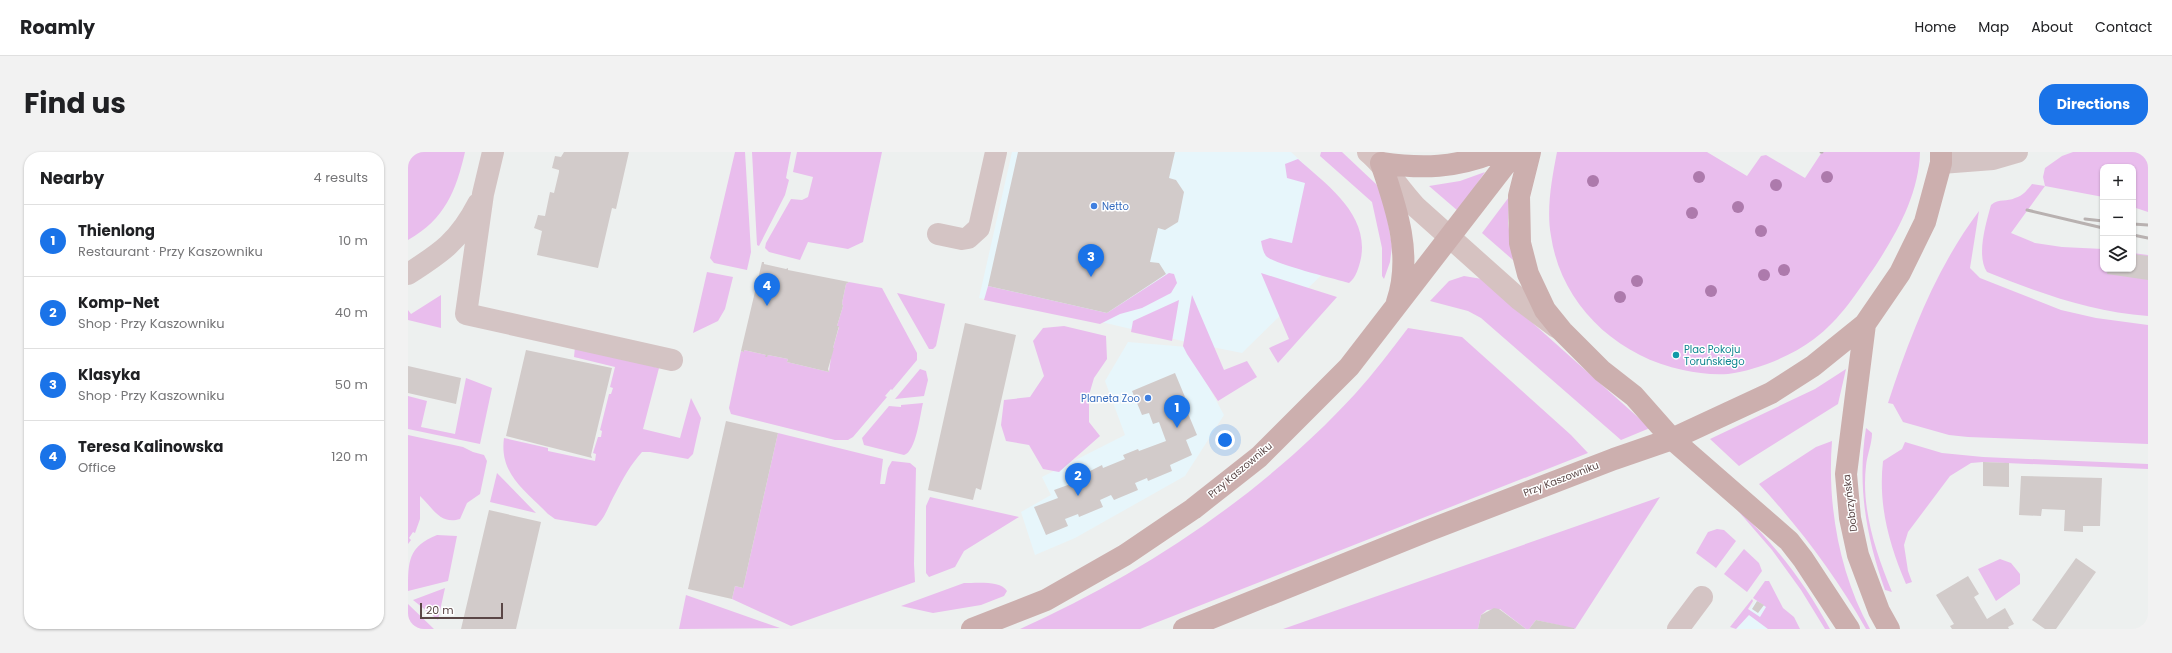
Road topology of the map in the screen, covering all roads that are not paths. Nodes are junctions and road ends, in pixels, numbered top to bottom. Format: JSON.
{"nodes":[{"id":1,"x":493,"y":152,"type":"edge"},
{"id":2,"x":996,"y":152,"type":"edge"},
{"id":3,"x":1495,"y":152,"type":"edge"},
{"id":4,"x":1515,"y":152,"type":"edge"},
{"id":5,"x":1530,"y":152,"type":"edge"},
{"id":6,"x":2017,"y":152,"type":"edge"},
{"id":7,"x":1375,"y":158,"type":"edge"},
{"id":8,"x":1941,"y":158,"type":"edge"},
{"id":9,"x":483,"y":194,"type":"junction"},
{"id":10,"x":938,"y":234,"type":"dead end"},
{"id":11,"x":1450,"y":237,"type":"junction"},
{"id":12,"x":408,"y":274,"type":"edge"},
{"id":13,"x":1396,"y":307,"type":"junction"},
{"id":14,"x":1865,"y":324,"type":"junction"},
{"id":15,"x":1562,"y":331,"type":"junction"},
{"id":16,"x":672,"y":360,"type":"dead end"},
{"id":17,"x":1672,"y":439,"type":"junction"},
{"id":18,"x":1702,"y":597,"type":"dead end"},
{"id":19,"x":972,"y":629,"type":"edge"},
{"id":20,"x":1184,"y":629,"type":"edge"},
{"id":21,"x":1678,"y":629,"type":"edge"},
{"id":22,"x":1848,"y":629,"type":"edge"},
{"id":23,"x":1889,"y":629,"type":"edge"}],
"edges":[{"from":1,"to":9,"type":"street"},
{"from":2,"to":10,"type":"street"},
{"from":3,"to":7,"type":"main road"},
{"from":4,"to":11,"type":"main road"},
{"from":5,"to":15,"type":"main road"},
{"from":6,"to":8,"type":"street"},
{"from":7,"to":11,"type":"street"},
{"from":7,"to":13,"type":"main road"},
{"from":8,"to":14,"type":"main road"},
{"from":9,"to":12,"type":"street"},
{"from":9,"to":16,"type":"street"},
{"from":11,"to":13,"type":"main road","name":"Przy Kaszowniku"},
{"from":11,"to":15,"type":"street"},
{"from":13,"to":19,"type":"main road","name":"Przy Kaszowniku"},
{"from":14,"to":17,"type":"main road"},
{"from":14,"to":23,"type":"main road","name":"Dobrzyńska"},
{"from":15,"to":17,"type":"main road"},
{"from":17,"to":20,"type":"main road","name":"Przy Kaszowniku"},
{"from":17,"to":22,"type":"main road"},
{"from":18,"to":21,"type":"street"}]}
